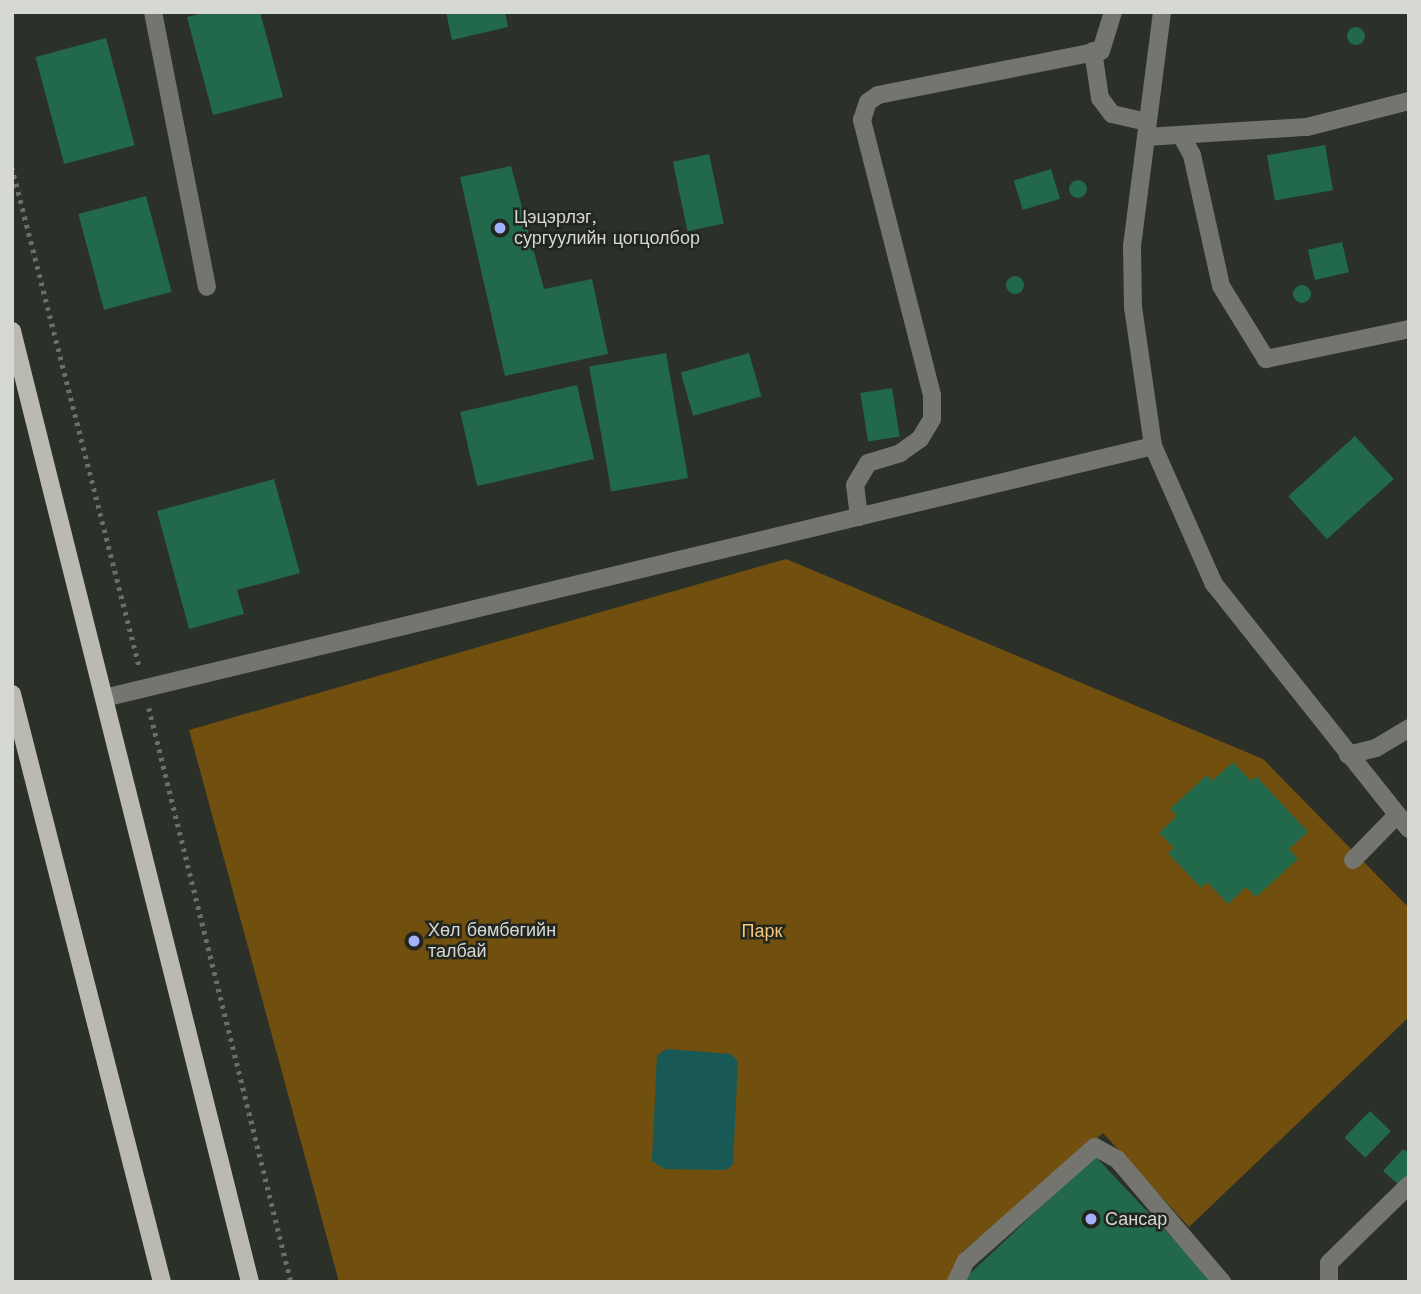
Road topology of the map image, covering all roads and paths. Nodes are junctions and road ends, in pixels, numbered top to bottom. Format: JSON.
{"nodes":[{"id":1,"x":153,"y":12,"type":"edge"},
{"id":2,"x":1113,"y":12,"type":"edge"},
{"id":3,"x":1162,"y":12,"type":"edge"},
{"id":4,"x":1093,"y":51,"type":"junction"},
{"id":5,"x":1409,"y":101,"type":"edge"},
{"id":6,"x":1147,"y":130,"type":"junction"},
{"id":7,"x":1182,"y":137,"type":"junction"},
{"id":8,"x":12,"y":167,"type":"edge"},
{"id":9,"x":207,"y":287,"type":"dead end"},
{"id":10,"x":1409,"y":329,"type":"edge"},
{"id":11,"x":12,"y":331,"type":"edge"},
{"id":12,"x":1153,"y":446,"type":"junction"},
{"id":13,"x":859,"y":517,"type":"junction"},
{"id":14,"x":145,"y":688,"type":"junction"},
{"id":15,"x":12,"y":695,"type":"edge"},
{"id":16,"x":104,"y":698,"type":"junction"},
{"id":17,"x":16,"y":727,"type":"edge"},
{"id":18,"x":1409,"y":728,"type":"edge"},
{"id":19,"x":1348,"y":755,"type":"junction"},
{"id":20,"x":1403,"y":822,"type":"edge"},
{"id":21,"x":1353,"y":860,"type":"dead end"},
{"id":22,"x":1409,"y":1185,"type":"edge"},
{"id":23,"x":162,"y":1282,"type":"edge"},
{"id":24,"x":250,"y":1282,"type":"edge"},
{"id":25,"x":291,"y":1282,"type":"edge"},
{"id":26,"x":956,"y":1282,"type":"edge"},
{"id":27,"x":1222,"y":1282,"type":"edge"},
{"id":28,"x":1329,"y":1282,"type":"edge"}],
"edges":[{"from":1,"to":9,"type":"street"},
{"from":2,"to":4,"type":"street"},
{"from":3,"to":6,"type":"street"},
{"from":4,"to":6,"type":"street"},
{"from":4,"to":13,"type":"street"},
{"from":5,"to":7,"type":"street"},
{"from":6,"to":7,"type":"street"},
{"from":6,"to":12,"type":"street"},
{"from":7,"to":10,"type":"street"},
{"from":8,"to":14,"type":"path"},
{"from":11,"to":16,"type":"main road"},
{"from":12,"to":13,"type":"street"},
{"from":12,"to":19,"type":"street"},
{"from":13,"to":14,"type":"street"},
{"from":14,"to":16,"type":"street"},
{"from":14,"to":25,"type":"path"},
{"from":15,"to":17,"type":"main road"},
{"from":16,"to":24,"type":"main road"},
{"from":17,"to":23,"type":"main road"},
{"from":18,"to":19,"type":"street"},
{"from":19,"to":20,"type":"street"},
{"from":20,"to":21,"type":"street"},
{"from":22,"to":28,"type":"street"},
{"from":26,"to":27,"type":"street"}]}
